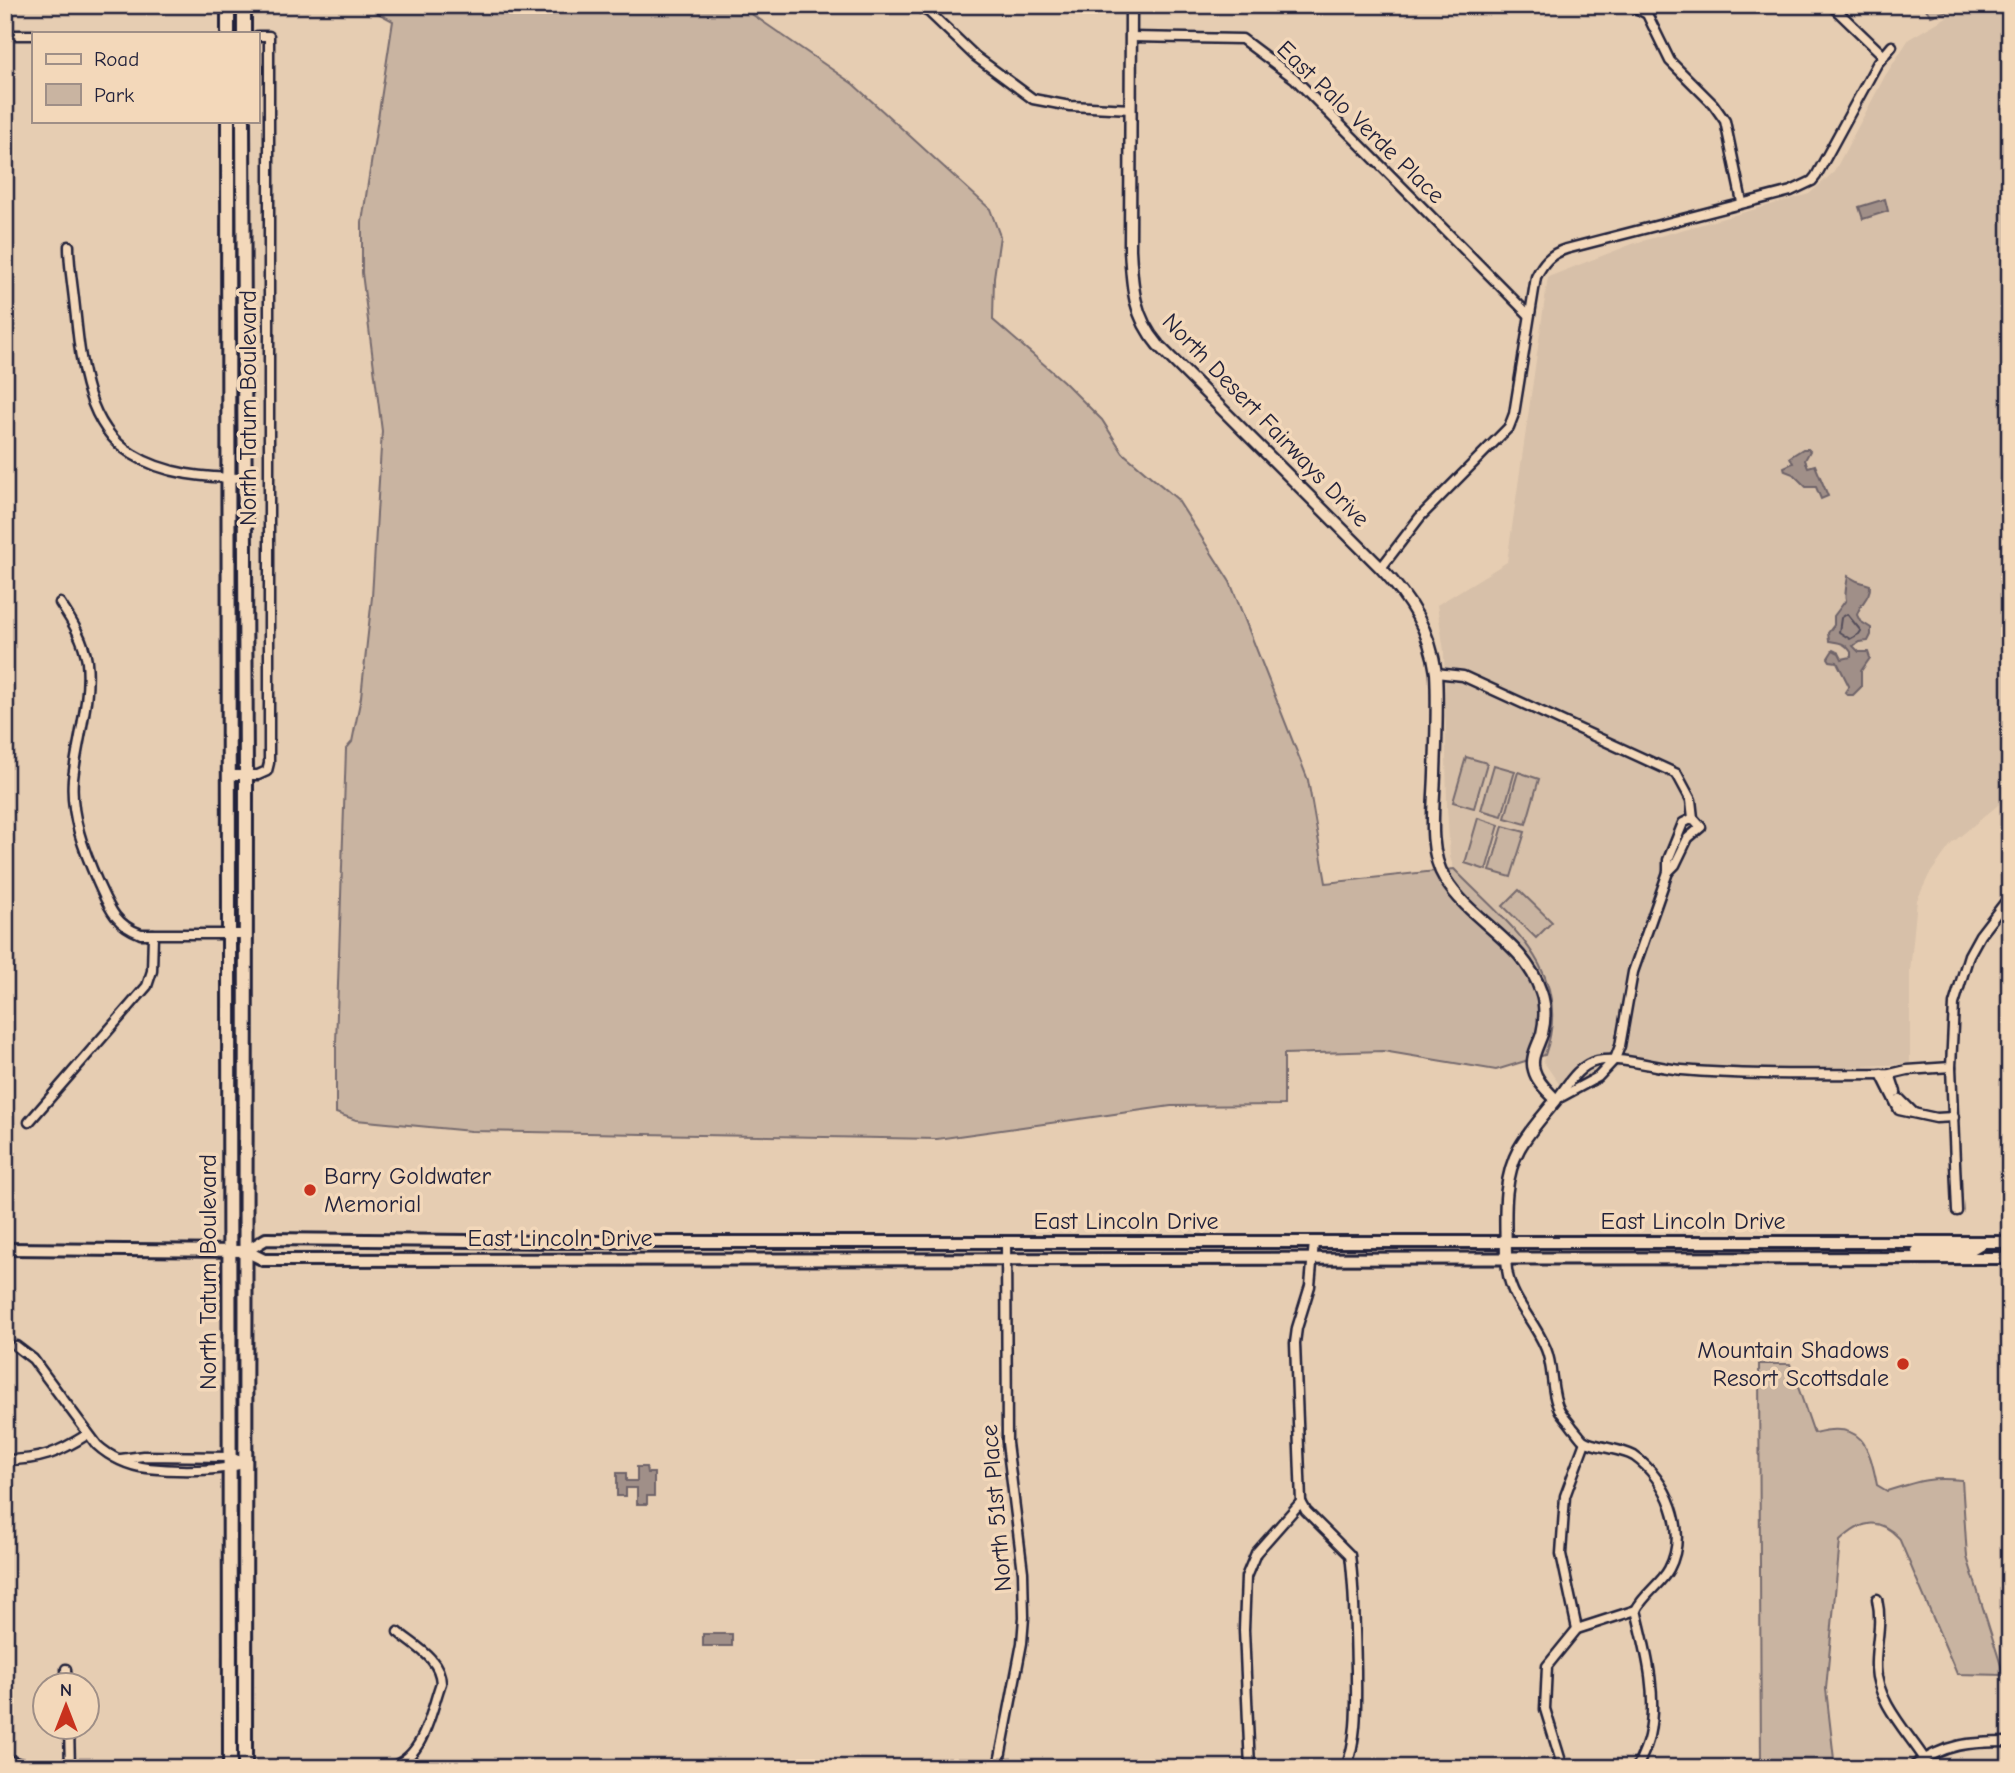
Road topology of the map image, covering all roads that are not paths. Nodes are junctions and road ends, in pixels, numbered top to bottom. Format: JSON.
{"nodes":[{"id":1,"x":228,"y":5,"type":"edge"},
{"id":2,"x":244,"y":5,"type":"edge"},
{"id":3,"x":914,"y":5,"type":"edge"},
{"id":4,"x":1131,"y":5,"type":"edge"},
{"id":5,"x":1631,"y":5,"type":"edge"},
{"id":6,"x":1831,"y":5,"type":"edge"},
{"id":7,"x":228,"y":32,"type":"edge"},
{"id":8,"x":244,"y":32,"type":"edge"},
{"id":9,"x":5,"y":35,"type":"edge"},
{"id":10,"x":32,"y":35,"type":"edge"},
{"id":11,"x":259,"y":36,"type":"edge"},
{"id":12,"x":1131,"y":37,"type":"junction"},
{"id":13,"x":1892,"y":46,"type":"dead end"},
{"id":14,"x":1884,"y":55,"type":"junction"},
{"id":15,"x":1130,"y":108,"type":"junction"},
{"id":16,"x":228,"y":122,"type":"edge"},
{"id":17,"x":243,"y":122,"type":"edge"},
{"id":18,"x":1742,"y":202,"type":"junction"},
{"id":19,"x":69,"y":246,"type":"dead end"},
{"id":20,"x":1529,"y":315,"type":"junction"},
{"id":21,"x":229,"y":478,"type":"junction"},
{"id":22,"x":245,"y":478,"type":"junction"},
{"id":23,"x":1381,"y":568,"type":"junction"},
{"id":24,"x":60,"y":603,"type":"dead end"},
{"id":25,"x":1436,"y":673,"type":"junction"},
{"id":26,"x":229,"y":775,"type":"junction"},
{"id":27,"x":246,"y":775,"type":"junction"},
{"id":28,"x":1693,"y":817,"type":"junction"},
{"id":29,"x":1668,"y":872,"type":"junction"},
{"id":30,"x":2010,"y":896,"type":"edge"},
{"id":31,"x":153,"y":934,"type":"junction"},
{"id":32,"x":229,"y":934,"type":"junction"},
{"id":33,"x":246,"y":934,"type":"junction"},
{"id":34,"x":1615,"y":1059,"type":"junction"},
{"id":35,"x":1951,"y":1067,"type":"junction"},
{"id":36,"x":1886,"y":1074,"type":"junction"},
{"id":37,"x":1556,"y":1100,"type":"junction"},
{"id":38,"x":1919,"y":1116,"type":"junction"},
{"id":39,"x":1954,"y":1116,"type":"junction"},
{"id":40,"x":29,"y":1122,"type":"dead end"},
{"id":41,"x":1957,"y":1211,"type":"dead end"},
{"id":42,"x":1314,"y":1241,"type":"junction"},
{"id":43,"x":1708,"y":1241,"type":"junction"},
{"id":44,"x":1006,"y":1242,"type":"junction"},
{"id":45,"x":1506,"y":1242,"type":"junction"},
{"id":46,"x":1982,"y":1242,"type":"junction"},
{"id":47,"x":2010,"y":1242,"type":"edge"},
{"id":48,"x":5,"y":1249,"type":"edge"},
{"id":49,"x":229,"y":1250,"type":"junction"},
{"id":50,"x":246,"y":1251,"type":"junction"},
{"id":51,"x":1006,"y":1258,"type":"junction"},
{"id":52,"x":1313,"y":1258,"type":"junction"},
{"id":53,"x":1506,"y":1258,"type":"junction"},
{"id":54,"x":1708,"y":1258,"type":"junction"},
{"id":55,"x":1902,"y":1258,"type":"junction"},
{"id":56,"x":2010,"y":1258,"type":"edge"},
{"id":57,"x":16,"y":1346,"type":"dead end"},
{"id":58,"x":88,"y":1434,"type":"junction"},
{"id":59,"x":1585,"y":1442,"type":"junction"},
{"id":60,"x":5,"y":1460,"type":"edge"},
{"id":61,"x":230,"y":1463,"type":"junction"},
{"id":62,"x":246,"y":1463,"type":"junction"},
{"id":63,"x":1300,"y":1502,"type":"junction"},
{"id":64,"x":1877,"y":1599,"type":"dead end"},
{"id":65,"x":1636,"y":1610,"type":"junction"},
{"id":66,"x":1577,"y":1629,"type":"junction"},
{"id":67,"x":398,"y":1632,"type":"dead end"},
{"id":68,"x":66,"y":1669,"type":"dead end"},
{"id":69,"x":66,"y":1672,"type":"edge"},
{"id":70,"x":69,"y":1742,"type":"edge"},
{"id":71,"x":2010,"y":1742,"type":"edge"},
{"id":72,"x":1924,"y":1758,"type":"junction"},
{"id":73,"x":5,"y":1759,"type":"edge"},
{"id":74,"x":33,"y":1768,"type":"edge"},
{"id":75,"x":70,"y":1768,"type":"edge"},
{"id":76,"x":230,"y":1768,"type":"edge"},
{"id":77,"x":246,"y":1768,"type":"edge"},
{"id":78,"x":386,"y":1768,"type":"edge"},
{"id":79,"x":998,"y":1768,"type":"edge"},
{"id":80,"x":1250,"y":1768,"type":"edge"},
{"id":81,"x":1346,"y":1768,"type":"edge"},
{"id":82,"x":1563,"y":1768,"type":"edge"},
{"id":83,"x":1637,"y":1768,"type":"edge"},
{"id":84,"x":1911,"y":1768,"type":"edge"}],
"edges":[{"from":1,"to":7,"type":"main road"},
{"from":2,"to":8,"type":"main road"},
{"from":3,"to":15,"type":"street"},
{"from":4,"to":12,"type":"street","name":"North Desert Fairways Drive"},
{"from":5,"to":18,"type":"street"},
{"from":6,"to":14,"type":"street"},
{"from":9,"to":10,"type":"street"},
{"from":11,"to":27,"type":"street","name":"North Tatum Boulevard"},
{"from":12,"to":15,"type":"street","name":"North Desert Fairways Drive"},
{"from":12,"to":20,"type":"street","name":"East Palo Verde Place"},
{"from":13,"to":14,"type":"street"},
{"from":14,"to":18,"type":"street"},
{"from":15,"to":23,"type":"street","name":"North Desert Fairways Drive"},
{"from":16,"to":21,"type":"main road","name":"North Tatum Boulevard"},
{"from":17,"to":22,"type":"main road","name":"North Tatum Boulevard"},
{"from":18,"to":20,"type":"street"},
{"from":19,"to":21,"type":"street"},
{"from":20,"to":23,"type":"street"},
{"from":21,"to":22,"type":"street"},
{"from":21,"to":26,"type":"main road","name":"North Tatum Boulevard"},
{"from":22,"to":27,"type":"main road","name":"North Tatum Boulevard"},
{"from":23,"to":25,"type":"street","name":"North Desert Fairways Drive"},
{"from":24,"to":31,"type":"street"},
{"from":25,"to":28,"type":"street"},
{"from":25,"to":37,"type":"street","name":"North Desert Fairways Drive"},
{"from":26,"to":27,"type":"street"},
{"from":26,"to":32,"type":"main road","name":"North Tatum Boulevard"},
{"from":27,"to":33,"type":"main road","name":"North Tatum Boulevard"},
{"from":28,"to":29,"type":"street"},
{"from":28,"to":29,"type":"street"},
{"from":29,"to":34,"type":"street"},
{"from":30,"to":35,"type":"street"},
{"from":31,"to":32,"type":"street"},
{"from":31,"to":40,"type":"street"},
{"from":32,"to":33,"type":"street"},
{"from":32,"to":49,"type":"main road","name":"North Tatum Boulevard"},
{"from":33,"to":50,"type":"main road","name":"North Tatum Boulevard"},
{"from":34,"to":36,"type":"street"},
{"from":34,"to":37,"type":"street"},
{"from":34,"to":37,"type":"street"},
{"from":35,"to":36,"type":"street"},
{"from":35,"to":39,"type":"street"},
{"from":36,"to":38,"type":"street"},
{"from":36,"to":38,"type":"street"},
{"from":37,"to":45,"type":"street"},
{"from":38,"to":39,"type":"street"},
{"from":39,"to":41,"type":"street"},
{"from":42,"to":44,"type":"main road","name":"East Lincoln Drive"},
{"from":42,"to":45,"type":"main road","name":"East Lincoln Drive"},
{"from":42,"to":52,"type":"street"},
{"from":43,"to":45,"type":"main road","name":"East Lincoln Drive"},
{"from":43,"to":46,"type":"main road","name":"East Lincoln Drive"},
{"from":43,"to":54,"type":"main road"},
{"from":44,"to":50,"type":"main road","name":"East Lincoln Drive"},
{"from":44,"to":51,"type":"street","name":"North 51st Place"},
{"from":45,"to":53,"type":"street"},
{"from":46,"to":47,"type":"main road","name":"East Lincoln Drive"},
{"from":46,"to":55,"type":"main road"},
{"from":48,"to":49,"type":"main road","name":"East Lincoln Drive"},
{"from":49,"to":50,"type":"main road","name":"East Lincoln Drive"},
{"from":49,"to":61,"type":"main road","name":"North Tatum Boulevard"},
{"from":50,"to":51,"type":"main road","name":"East Lincoln Drive"},
{"from":50,"to":62,"type":"main road","name":"North Tatum Boulevard"},
{"from":51,"to":52,"type":"main road","name":"East Lincoln Drive"},
{"from":51,"to":79,"type":"street","name":"North 51st Place"},
{"from":52,"to":53,"type":"main road","name":"East Lincoln Drive"},
{"from":52,"to":63,"type":"street"},
{"from":53,"to":54,"type":"main road","name":"East Lincoln Drive"},
{"from":53,"to":59,"type":"street"},
{"from":54,"to":55,"type":"main road","name":"East Lincoln Drive"},
{"from":55,"to":56,"type":"main road","name":"East Lincoln Drive"},
{"from":57,"to":58,"type":"street"},
{"from":58,"to":60,"type":"street"},
{"from":58,"to":61,"type":"street"},
{"from":59,"to":65,"type":"street"},
{"from":59,"to":66,"type":"street"},
{"from":61,"to":62,"type":"street"},
{"from":61,"to":76,"type":"main road","name":"North Tatum Boulevard"},
{"from":62,"to":77,"type":"main road","name":"North Tatum Boulevard"},
{"from":63,"to":80,"type":"street"},
{"from":63,"to":81,"type":"street"},
{"from":64,"to":72,"type":"street"},
{"from":65,"to":66,"type":"street"},
{"from":65,"to":83,"type":"street"},
{"from":66,"to":82,"type":"street"},
{"from":67,"to":78,"type":"street"},
{"from":68,"to":69,"type":"street"},
{"from":70,"to":75,"type":"street"},
{"from":71,"to":72,"type":"street"},
{"from":72,"to":84,"type":"street"},
{"from":73,"to":74,"type":"street"}]}
